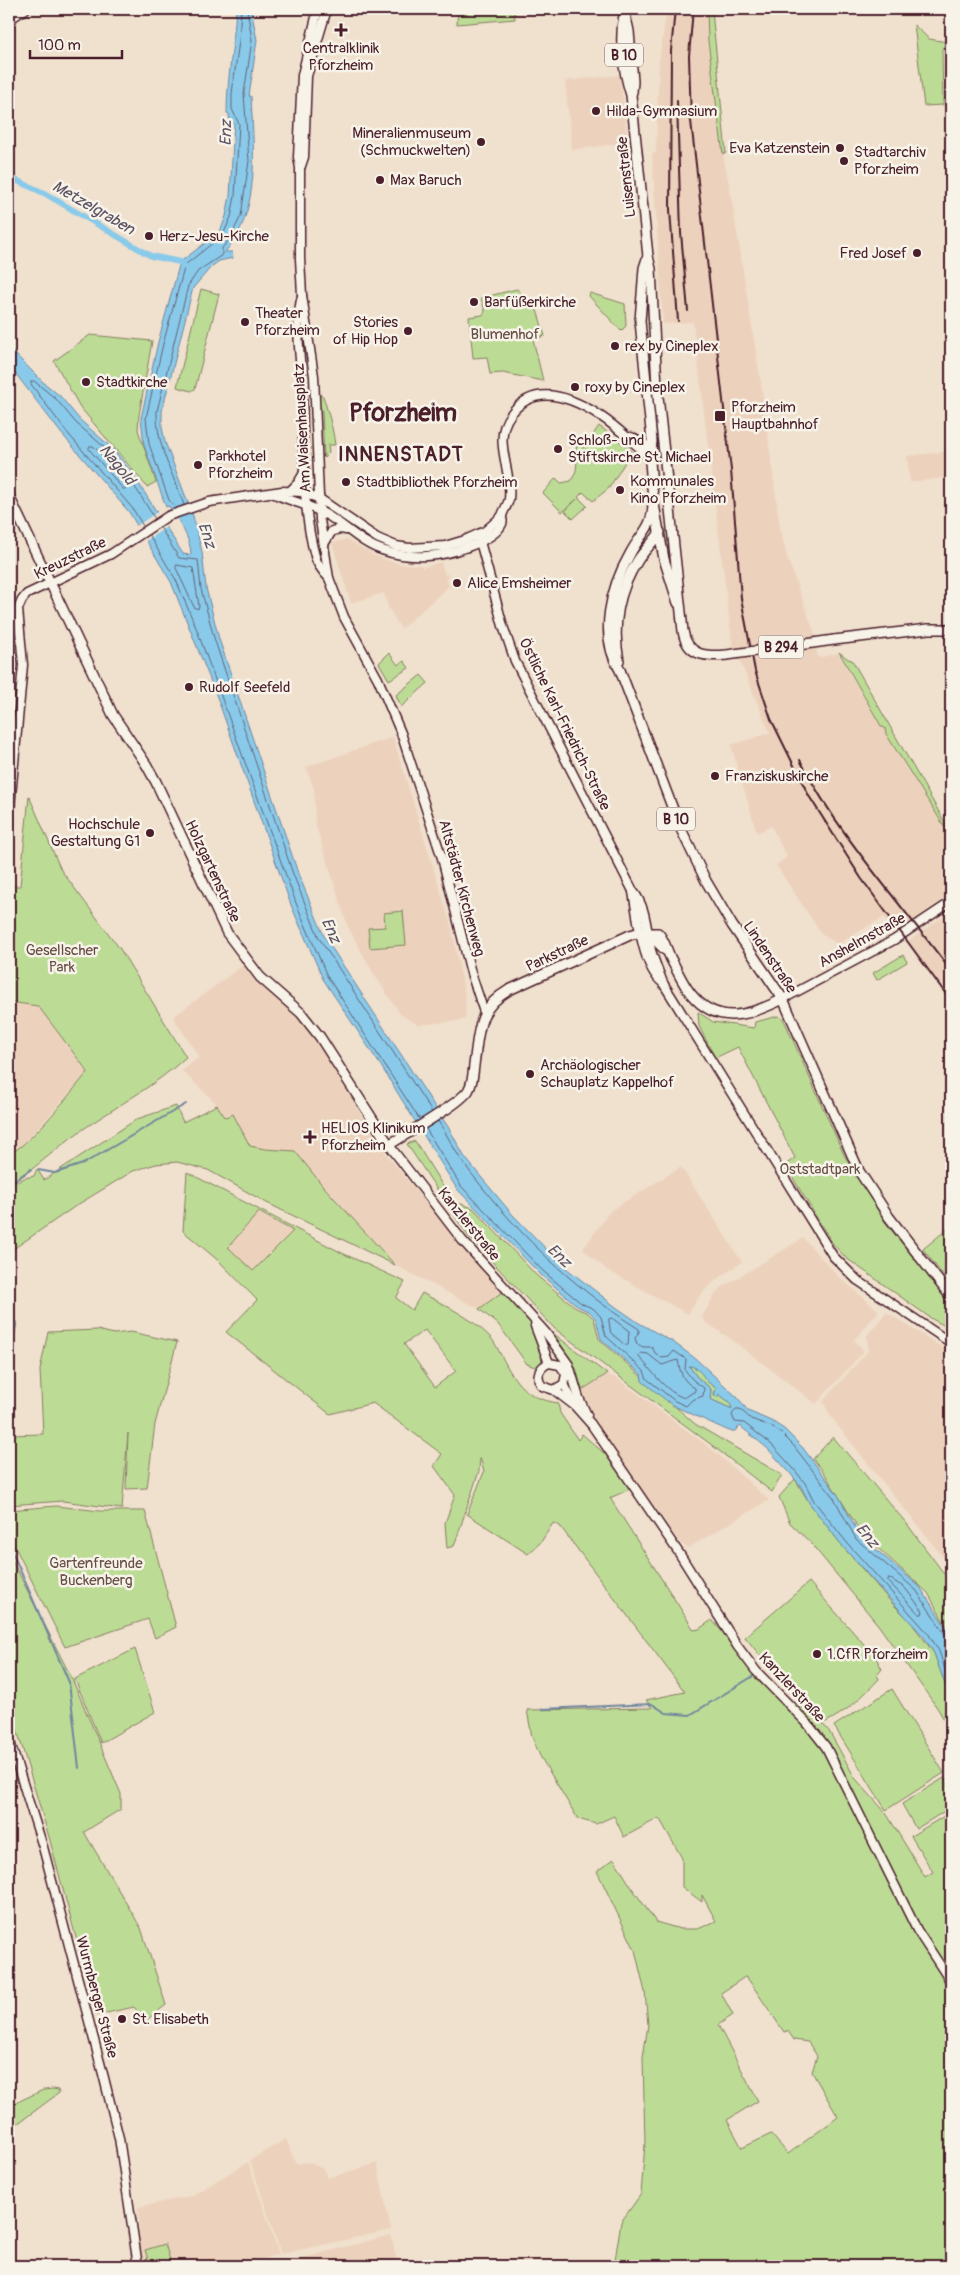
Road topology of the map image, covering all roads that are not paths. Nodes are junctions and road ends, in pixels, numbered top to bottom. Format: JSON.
{"nodes":[{"id":1,"x":25,"y":9,"type":"edge"},
{"id":2,"x":318,"y":9,"type":"edge"},
{"id":3,"x":326,"y":9,"type":"edge"},
{"id":4,"x":625,"y":11,"type":"edge"},
{"id":5,"x":9,"y":19,"type":"edge"},
{"id":6,"x":300,"y":168,"type":"junction"},
{"id":7,"x":648,"y":256,"type":"junction"},
{"id":8,"x":302,"y":295,"type":"junction"},
{"id":9,"x":624,"y":434,"type":"junction"},
{"id":10,"x":651,"y":448,"type":"junction"},
{"id":11,"x":665,"y":460,"type":"junction"},
{"id":12,"x":305,"y":461,"type":"junction"},
{"id":13,"x":650,"y":461,"type":"junction"},
{"id":14,"x":318,"y":463,"type":"junction"},
{"id":15,"x":305,"y":471,"type":"junction"},
{"id":16,"x":291,"y":490,"type":"junction"},
{"id":17,"x":272,"y":493,"type":"junction"},
{"id":18,"x":307,"y":494,"type":"junction"},
{"id":19,"x":9,"y":496,"type":"edge"},
{"id":20,"x":653,"y":499,"type":"junction"},
{"id":21,"x":320,"y":500,"type":"junction"},
{"id":22,"x":307,"y":505,"type":"junction"},
{"id":23,"x":320,"y":511,"type":"junction"},
{"id":24,"x":671,"y":514,"type":"junction"},
{"id":25,"x":348,"y":530,"type":"junction"},
{"id":26,"x":660,"y":533,"type":"junction"},
{"id":27,"x":479,"y":538,"type":"junction"},
{"id":28,"x":324,"y":544,"type":"junction"},
{"id":29,"x":646,"y":550,"type":"junction"},
{"id":30,"x":663,"y":551,"type":"junction"},
{"id":31,"x":675,"y":554,"type":"junction"},
{"id":32,"x":329,"y":578,"type":"junction"},
{"id":33,"x":50,"y":582,"type":"junction"},
{"id":34,"x":679,"y":606,"type":"junction"},
{"id":35,"x":951,"y":629,"type":"edge"},
{"id":36,"x":620,"y":670,"type":"junction"},
{"id":37,"x":9,"y":818,"type":"edge"},
{"id":38,"x":951,"y":902,"type":"edge"},
{"id":39,"x":644,"y":933,"type":"junction"},
{"id":40,"x":783,"y":999,"type":"junction"},
{"id":41,"x":484,"y":1012,"type":"junction"},
{"id":42,"x":389,"y":1145,"type":"junction"},
{"id":43,"x":951,"y":1297,"type":"edge"},
{"id":44,"x":531,"y":1318,"type":"junction"},
{"id":45,"x":951,"y":1343,"type":"edge"},
{"id":46,"x":549,"y":1362,"type":"junction"},
{"id":47,"x":564,"y":1384,"type":"junction"},
{"id":48,"x":554,"y":1390,"type":"junction"},
{"id":49,"x":575,"y":1406,"type":"junction"},
{"id":50,"x":591,"y":1424,"type":"junction"},
{"id":51,"x":9,"y":1739,"type":"edge"},
{"id":52,"x":951,"y":1982,"type":"edge"},
{"id":53,"x":138,"y":2266,"type":"edge"}],
"edges":[{"from":1,"to":5,"type":"main road"},
{"from":2,"to":6,"type":"main road"},
{"from":3,"to":6,"type":"main road"},
{"from":4,"to":7,"type":"main road","name":"Luisenstraße","number":"B 10"},
{"from":6,"to":8,"type":"main road","name":"Am Waisenhausplatz"},
{"from":7,"to":10,"type":"main road","name":"Luisenstraße","number":"B 10"},
{"from":7,"to":11,"type":"main road","name":"Luisenstraße","number":"B 10"},
{"from":8,"to":12,"type":"main road","name":"Am Waisenhausplatz"},
{"from":8,"to":14,"type":"main road","name":"Am Waisenhausplatz"},
{"from":9,"to":10,"type":"main road"},
{"from":9,"to":13,"type":"main road"},
{"from":9,"to":27,"type":"main road"},
{"from":10,"to":11,"type":"main road"},
{"from":10,"to":13,"type":"main road","number":"B 10"},
{"from":11,"to":24,"type":"main road","number":"B 10"},
{"from":12,"to":14,"type":"main road"},
{"from":12,"to":15,"type":"main road","name":"Am Waisenhausplatz"},
{"from":13,"to":20,"type":"main road","number":"B 10"},
{"from":14,"to":21,"type":"main road","name":"Am Waisenhausplatz"},
{"from":15,"to":16,"type":"main road"},
{"from":15,"to":18,"type":"main road","name":"Am Waisenhausplatz"},
{"from":16,"to":17,"type":"main road","name":"Kreuzstraße"},
{"from":16,"to":18,"type":"main road"},
{"from":17,"to":22,"type":"main road"},
{"from":17,"to":33,"type":"main road","name":"Kreuzstraße"},
{"from":18,"to":21,"type":"main road"},
{"from":18,"to":22,"type":"main road","name":"Am Waisenhausplatz"},
{"from":19,"to":33,"type":"main road","name":"Holzgartenstraße"},
{"from":20,"to":26,"type":"main road","number":"B 294"},
{"from":20,"to":36,"type":"main road","name":"Lindenstraße","number":"B 10"},
{"from":21,"to":23,"type":"main road","name":"Am Waisenhausplatz"},
{"from":21,"to":27,"type":"main road"},
{"from":22,"to":23,"type":"main road"},
{"from":22,"to":32,"type":"main road","name":"Am Waisenhausplatz"},
{"from":23,"to":25,"type":"main road"},
{"from":23,"to":28,"type":"main road","name":"Am Waisenhausplatz"},
{"from":24,"to":26,"type":"main road","number":"B 10"},
{"from":24,"to":31,"type":"main road","number":"B 294"},
{"from":25,"to":27,"type":"main road"},
{"from":25,"to":28,"type":"main road"},
{"from":26,"to":29,"type":"main road","name":"Lindenstraße","number":"B 10"},
{"from":26,"to":30,"type":"main road","number":"B 294"},
{"from":27,"to":39,"type":"main road","name":"Östliche Karl-Friedrich-Straße"},
{"from":28,"to":32,"type":"main road","name":"Am Waisenhausplatz"},
{"from":29,"to":30,"type":"main road"},
{"from":29,"to":36,"type":"main road","name":"Lindenstraße","number":"B 10"},
{"from":30,"to":31,"type":"main road"},
{"from":30,"to":34,"type":"main road","number":"B 294"},
{"from":31,"to":34,"type":"main road","number":"B 294"},
{"from":32,"to":41,"type":"main road","name":"Altstädter Kirchenweg"},
{"from":33,"to":37,"type":"main road","name":"Kreuzstraße"},
{"from":33,"to":42,"type":"main road","name":"Holzgartenstraße"},
{"from":34,"to":35,"type":"main road","number":"B 294","bridge":true},
{"from":36,"to":40,"type":"main road","name":"Lindenstraße","number":"B 10"},
{"from":38,"to":40,"type":"main road","name":"Anshelmstraße"},
{"from":39,"to":40,"type":"main road"},
{"from":39,"to":41,"type":"main road","name":"Parkstraße"},
{"from":39,"to":45,"type":"main road","name":"Östliche Karl-Friedrich-Straße"},
{"from":40,"to":43,"type":"main road","name":"Lindenstraße","number":"B 10"},
{"from":41,"to":42,"type":"main road","name":"Altstädter Kirchenweg"},
{"from":42,"to":44,"type":"main road","name":"Kanzlerstraße"},
{"from":44,"to":46,"type":"main road","name":"Kanzlerstraße"},
{"from":44,"to":50,"type":"main road","name":"Kanzlerstraße"},
{"from":46,"to":47,"type":"main road","name":"Kanzlerstraße"},
{"from":46,"to":48,"type":"main road","name":"Kanzlerstraße"},
{"from":47,"to":48,"type":"main road"},
{"from":47,"to":49,"type":"main road","name":"Kanzlerstraße"},
{"from":48,"to":49,"type":"main road","name":"Kanzlerstraße"},
{"from":49,"to":50,"type":"main road","name":"Kanzlerstraße"},
{"from":50,"to":52,"type":"main road","name":"Kanzlerstraße"},
{"from":51,"to":53,"type":"main road","name":"Wurmberger Straße"}]}
